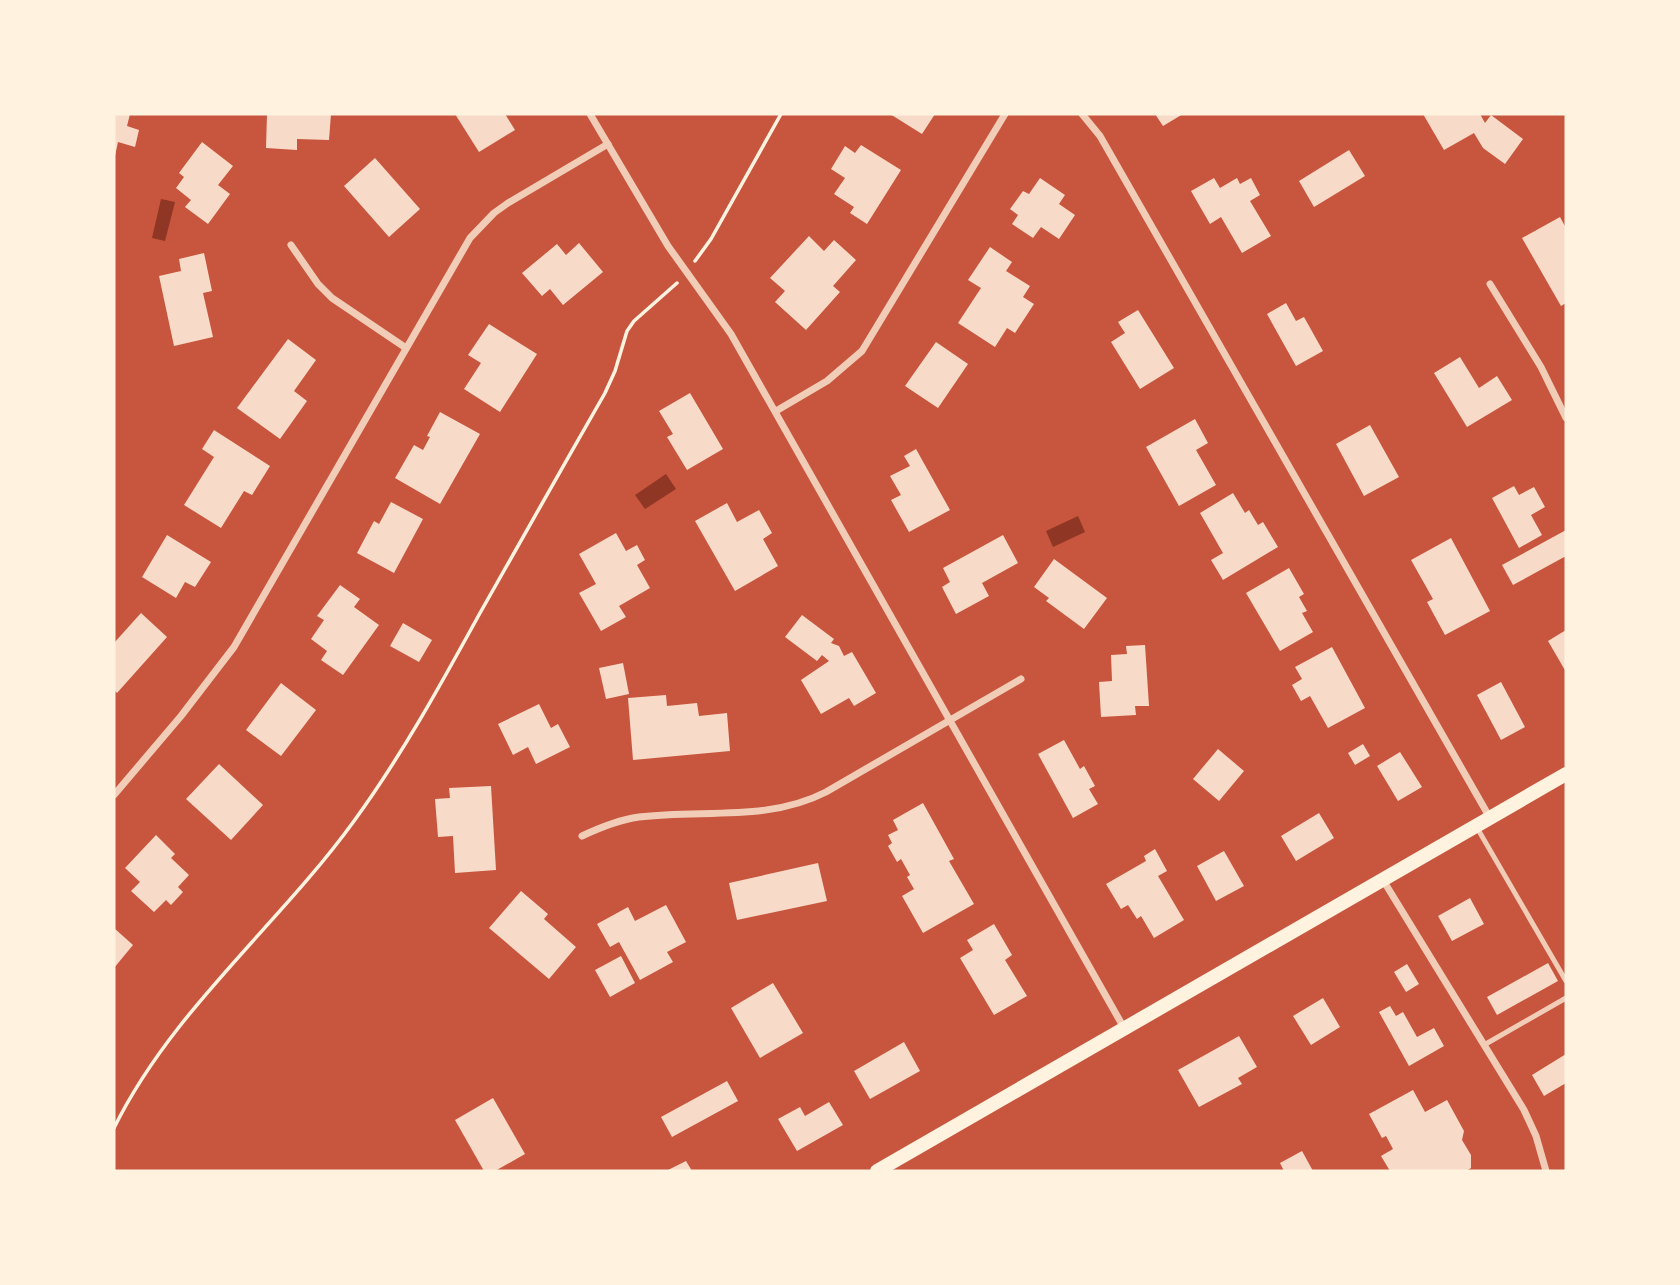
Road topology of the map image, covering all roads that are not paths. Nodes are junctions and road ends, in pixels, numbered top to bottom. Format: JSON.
{"nodes":[{"id":1,"x":590,"y":114,"type":"edge"},
{"id":2,"x":1005,"y":114,"type":"edge"},
{"id":3,"x":1082,"y":114,"type":"edge"},
{"id":4,"x":608,"y":144,"type":"junction"},
{"id":5,"x":291,"y":245,"type":"dead end"},
{"id":6,"x":1490,"y":284,"type":"dead end"},
{"id":7,"x":406,"y":348,"type":"junction"},
{"id":8,"x":776,"y":411,"type":"junction"},
{"id":9,"x":1566,"y":418,"type":"edge"},
{"id":10,"x":1021,"y":679,"type":"dead end"},
{"id":11,"x":950,"y":719,"type":"junction"},
{"id":12,"x":1566,"y":774,"type":"edge"},
{"id":13,"x":114,"y":795,"type":"edge"},
{"id":14,"x":1490,"y":818,"type":"junction"},
{"id":15,"x":1476,"y":826,"type":"junction"},
{"id":16,"x":582,"y":836,"type":"dead end"},
{"id":17,"x":1383,"y":880,"type":"junction"},
{"id":18,"x":1566,"y":981,"type":"edge"},
{"id":19,"x":1566,"y":998,"type":"edge"},
{"id":20,"x":1124,"y":1029,"type":"junction"},
{"id":21,"x":1484,"y":1045,"type":"junction"},
{"id":22,"x":877,"y":1171,"type":"edge"},
{"id":23,"x":1546,"y":1171,"type":"edge"}],
"edges":[{"from":1,"to":4,"type":"street"},
{"from":2,"to":8,"type":"street"},
{"from":3,"to":14,"type":"street"},
{"from":4,"to":7,"type":"street"},
{"from":4,"to":8,"type":"street"},
{"from":5,"to":7,"type":"street"},
{"from":6,"to":9,"type":"street"},
{"from":7,"to":13,"type":"street"},
{"from":8,"to":11,"type":"street"},
{"from":10,"to":11,"type":"street"},
{"from":11,"to":16,"type":"street"},
{"from":11,"to":20,"type":"street"},
{"from":12,"to":14,"type":"main road"},
{"from":14,"to":15,"type":"main road"},
{"from":15,"to":17,"type":"main road"},
{"from":15,"to":18,"type":"lane"},
{"from":17,"to":20,"type":"main road"},
{"from":17,"to":21,"type":"street"},
{"from":19,"to":21,"type":"lane"},
{"from":20,"to":22,"type":"main road"},
{"from":21,"to":23,"type":"street"}]}
